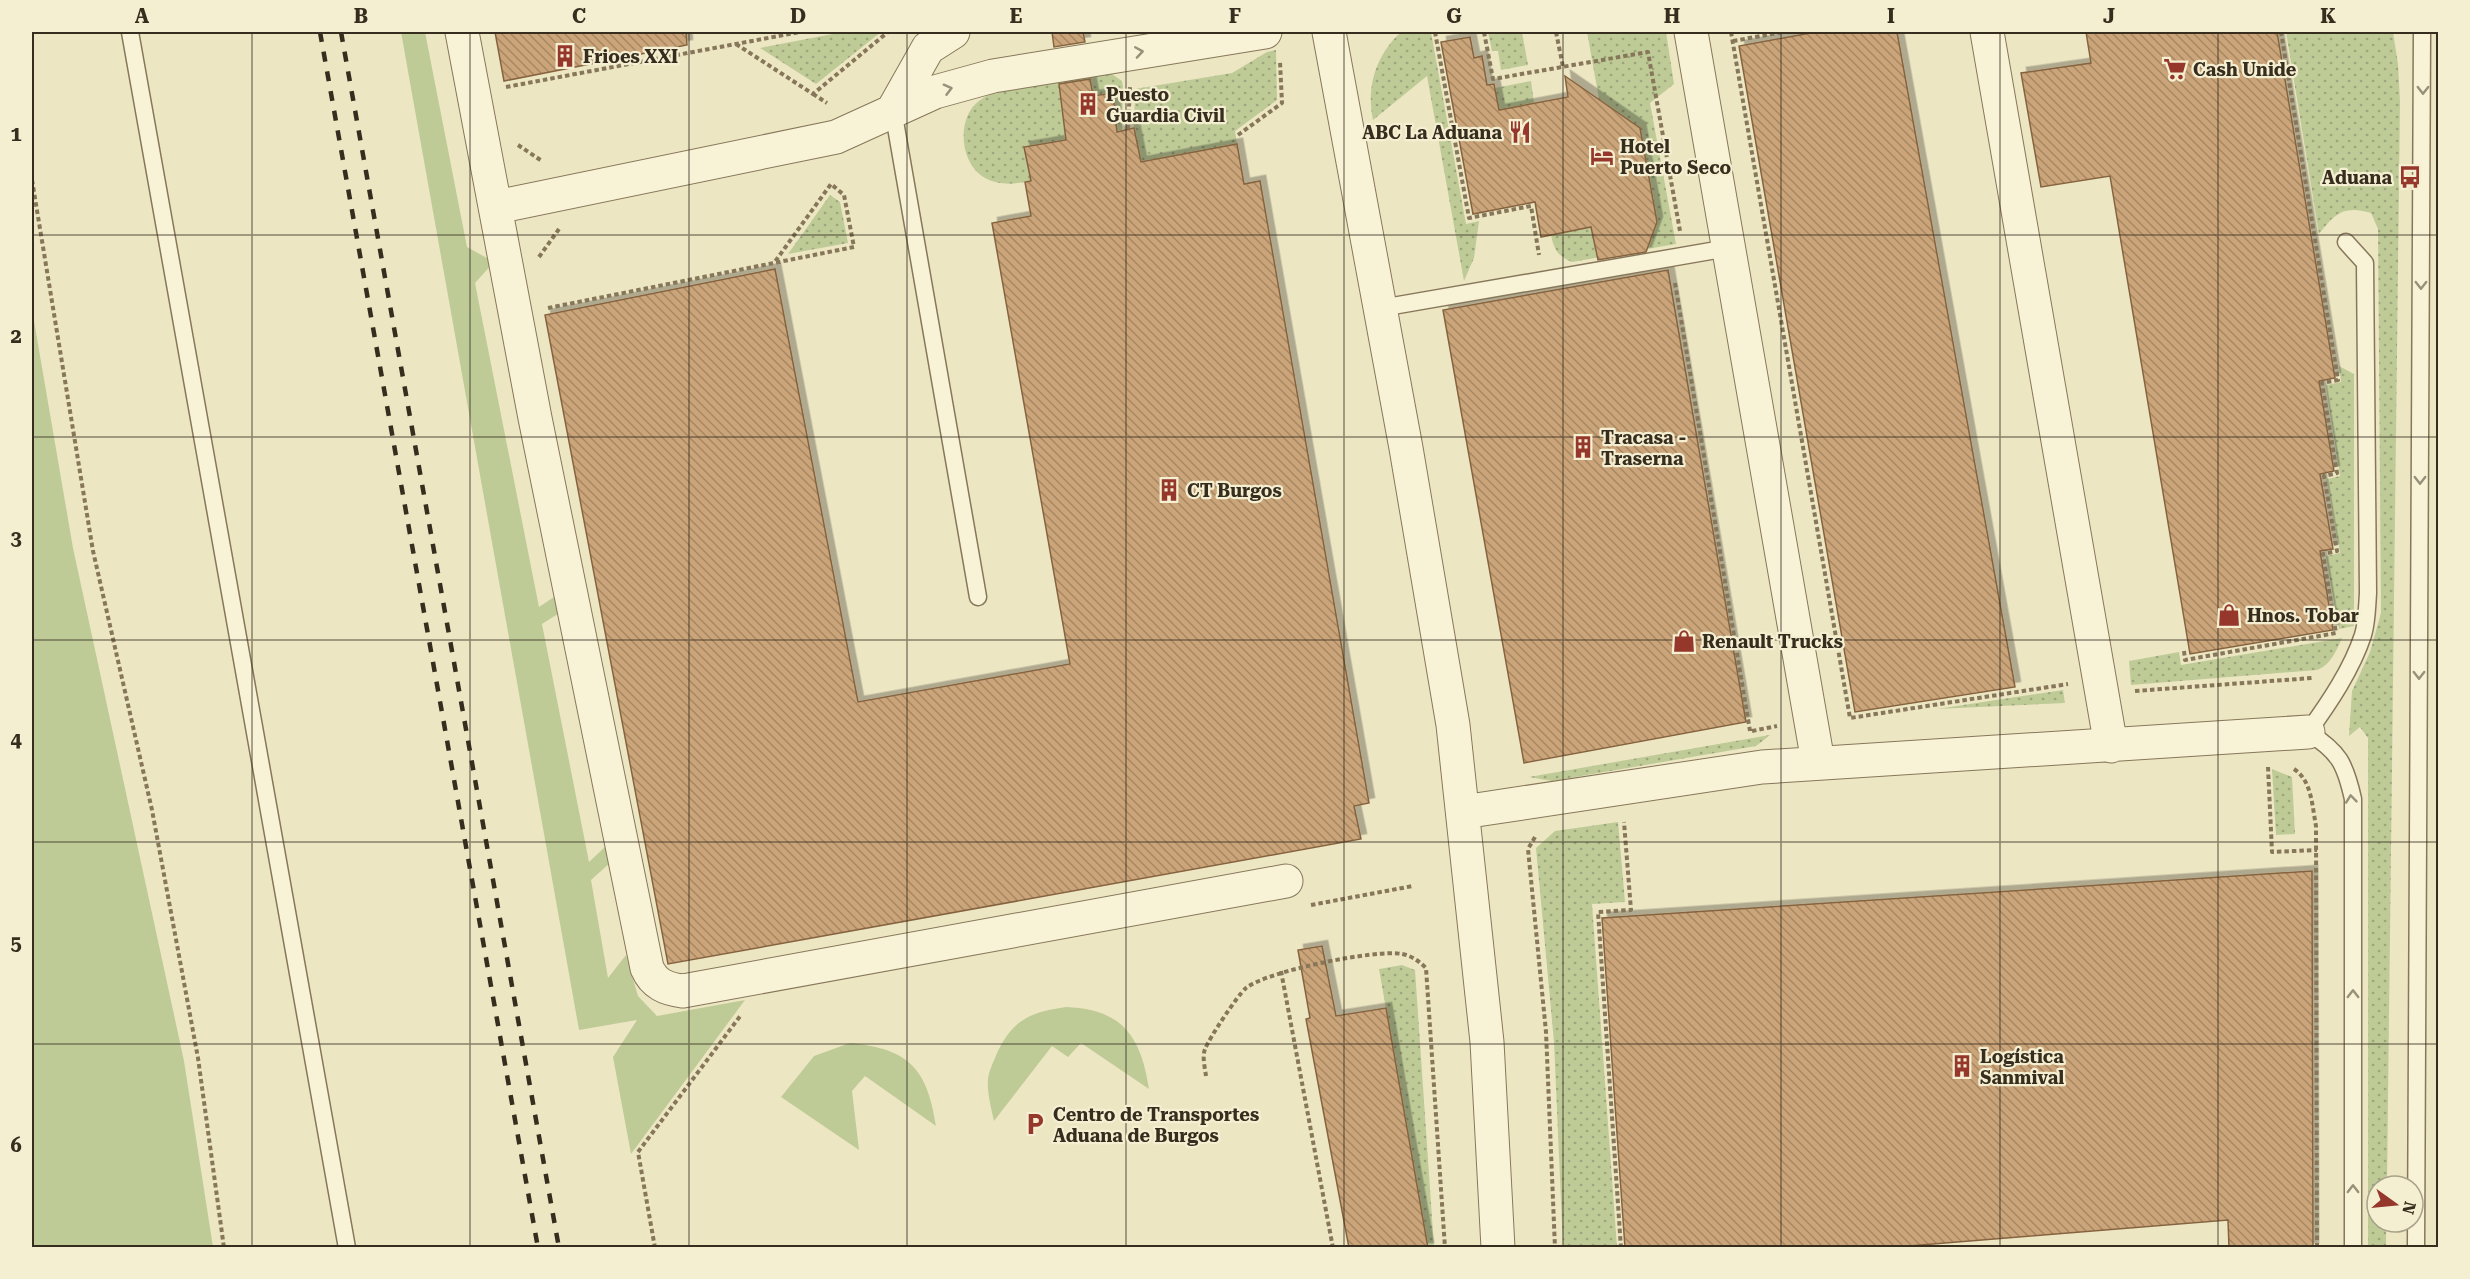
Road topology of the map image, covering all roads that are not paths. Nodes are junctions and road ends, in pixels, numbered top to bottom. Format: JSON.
{"nodes":[{"id":1,"x":130,"y":32,"type":"edge"},
{"id":2,"x":462,"y":32,"type":"edge"},
{"id":3,"x":953,"y":32,"type":"edge"},
{"id":4,"x":1329,"y":32,"type":"edge"},
{"id":5,"x":1691,"y":32,"type":"edge"},
{"id":6,"x":1987,"y":32,"type":"edge"},
{"id":7,"x":2422,"y":32,"type":"edge"},
{"id":8,"x":1273,"y":42,"type":"edge"},
{"id":9,"x":893,"y":110,"type":"junction"},
{"id":10,"x":496,"y":207,"type":"junction"},
{"id":11,"x":2346,"y":243,"type":"dead end"},
{"id":12,"x":1728,"y":248,"type":"junction"},
{"id":13,"x":1380,"y":308,"type":"junction"},
{"id":14,"x":978,"y":597,"type":"dead end"},
{"id":15,"x":2308,"y":732,"type":"junction"},
{"id":16,"x":2111,"y":746,"type":"junction"},
{"id":17,"x":1818,"y":762,"type":"junction"},
{"id":18,"x":1463,"y":812,"type":"junction"},
{"id":19,"x":1286,"y":880,"type":"dead end"},
{"id":20,"x":347,"y":1248,"type":"edge"},
{"id":21,"x":1498,"y":1248,"type":"edge"},
{"id":22,"x":2353,"y":1248,"type":"edge"},
{"id":23,"x":2416,"y":1248,"type":"edge"}],
"edges":[{"from":1,"to":20,"type":"lane"},
{"from":2,"to":10,"type":"street"},
{"from":3,"to":9,"type":"street"},
{"from":4,"to":13,"type":"street"},
{"from":5,"to":12,"type":"street"},
{"from":6,"to":16,"type":"street"},
{"from":7,"to":23,"type":"lane","one_way":true},
{"from":9,"to":8,"type":"street","one_way":true},
{"from":9,"to":10,"type":"street"},
{"from":9,"to":14,"type":"lane"},
{"from":10,"to":19,"type":"street"},
{"from":11,"to":15,"type":"lane"},
{"from":12,"to":13,"type":"lane"},
{"from":12,"to":17,"type":"street"},
{"from":13,"to":18,"type":"street"},
{"from":15,"to":16,"type":"street"},
{"from":22,"to":15,"type":"lane","one_way":true},
{"from":16,"to":17,"type":"street"},
{"from":17,"to":18,"type":"street"},
{"from":18,"to":21,"type":"street"}]}
